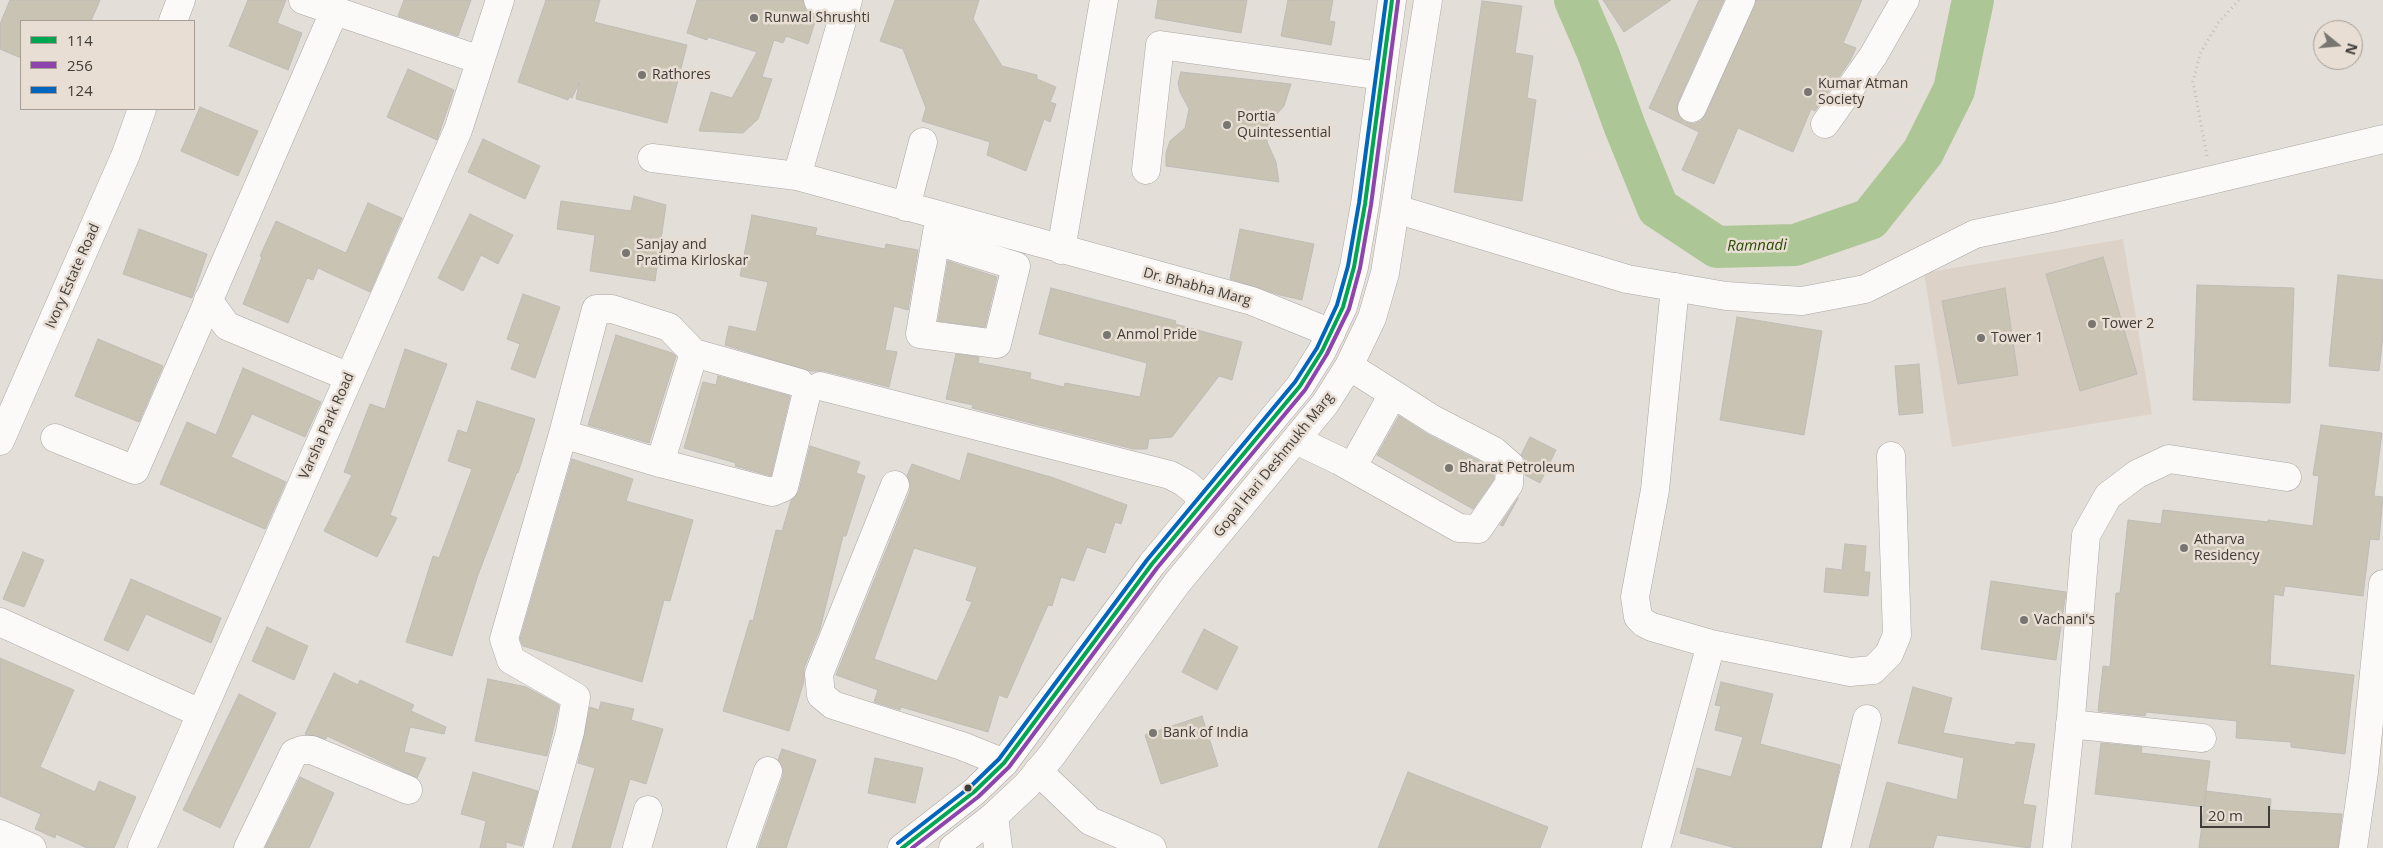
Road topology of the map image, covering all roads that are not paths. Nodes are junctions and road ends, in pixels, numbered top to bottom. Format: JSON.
{"nodes":[{"id":1,"x":181,"y":0,"type":"edge"},
{"id":2,"x":303,"y":0,"type":"edge"},
{"id":3,"x":500,"y":0,"type":"edge"},
{"id":4,"x":818,"y":0,"type":"edge"},
{"id":5,"x":1104,"y":0,"type":"edge"},
{"id":6,"x":1392,"y":0,"type":"edge"},
{"id":7,"x":1428,"y":0,"type":"edge"},
{"id":8,"x":1741,"y":0,"type":"edge"},
{"id":9,"x":1905,"y":0,"type":"edge"},
{"id":10,"x":847,"y":4,"type":"edge"},
{"id":11,"x":334,"y":12,"type":"junction"},
{"id":12,"x":174,"y":20,"type":"edge"},
{"id":13,"x":480,"y":60,"type":"junction"},
{"id":14,"x":1382,"y":76,"type":"junction"},
{"id":15,"x":1692,"y":108,"type":"dead end"},
{"id":16,"x":142,"y":110,"type":"edge"},
{"id":17,"x":1825,"y":124,"type":"dead end"},
{"id":18,"x":2383,"y":138,"type":"edge"},
{"id":19,"x":923,"y":142,"type":"dead end"},
{"id":20,"x":652,"y":158,"type":"dead end"},
{"id":21,"x":1146,"y":170,"type":"dead end"},
{"id":22,"x":797,"y":176,"type":"junction"},
{"id":23,"x":906,"y":207,"type":"junction"},
{"id":24,"x":1396,"y":209,"type":"junction"},
{"id":25,"x":1061,"y":250,"type":"junction"},
{"id":26,"x":1675,"y":287,"type":"junction"},
{"id":27,"x":208,"y":300,"type":"junction"},
{"id":28,"x":1331,"y":333,"type":"junction"},
{"id":29,"x":694,"y":353,"type":"junction"},
{"id":30,"x":1350,"y":366,"type":"junction"},
{"id":31,"x":349,"y":377,"type":"junction"},
{"id":32,"x":820,"y":386,"type":"dead end"},
{"id":33,"x":1393,"y":394,"type":"junction"},
{"id":34,"x":563,"y":434,"type":"junction"},
{"id":35,"x":55,"y":438,"type":"dead end"},
{"id":36,"x":1296,"y":440,"type":"junction"},
{"id":37,"x":0,"y":441,"type":"edge"},
{"id":38,"x":1243,"y":454,"type":"junction"},
{"id":39,"x":1891,"y":456,"type":"dead end"},
{"id":40,"x":660,"y":463,"type":"junction"},
{"id":41,"x":1352,"y":468,"type":"junction"},
{"id":42,"x":1267,"y":475,"type":"junction"},
{"id":43,"x":2287,"y":476,"type":"dead end"},
{"id":44,"x":895,"y":485,"type":"dead end"},
{"id":45,"x":1205,"y":500,"type":"junction"},
{"id":46,"x":2383,"y":584,"type":"edge"},
{"id":47,"x":0,"y":622,"type":"edge"},
{"id":48,"x":1711,"y":644,"type":"junction"},
{"id":49,"x":200,"y":713,"type":"junction"},
{"id":50,"x":1867,"y":719,"type":"dead end"},
{"id":51,"x":2071,"y":721,"type":"junction"},
{"id":52,"x":2202,"y":738,"type":"dead end"},
{"id":53,"x":1004,"y":763,"type":"junction"},
{"id":54,"x":768,"y":771,"type":"dead end"},
{"id":55,"x":1038,"y":771,"type":"junction"},
{"id":56,"x":986,"y":782,"type":"junction"},
{"id":57,"x":408,"y":790,"type":"dead end"},
{"id":58,"x":1003,"y":808,"type":"junction"},
{"id":59,"x":648,"y":810,"type":"dead end"},
{"id":60,"x":0,"y":834,"type":"edge"},
{"id":61,"x":32,"y":848,"type":"edge"},
{"id":62,"x":142,"y":848,"type":"edge"},
{"id":63,"x":248,"y":848,"type":"edge"},
{"id":64,"x":538,"y":848,"type":"edge"},
{"id":65,"x":637,"y":848,"type":"edge"},
{"id":66,"x":741,"y":848,"type":"edge"},
{"id":67,"x":902,"y":848,"type":"edge"},
{"id":68,"x":953,"y":848,"type":"edge"},
{"id":69,"x":998,"y":848,"type":"edge"},
{"id":70,"x":1152,"y":848,"type":"edge"},
{"id":71,"x":1656,"y":848,"type":"edge"},
{"id":72,"x":1836,"y":848,"type":"edge"},
{"id":73,"x":2057,"y":848,"type":"edge"},
{"id":74,"x":2353,"y":848,"type":"edge"}],
"edges":[{"from":1,"to":12,"type":"street"},
{"from":2,"to":11,"type":"street"},
{"from":3,"to":13,"type":"street","name":"Varsha Park Road"},
{"from":4,"to":10,"type":"street"},
{"from":5,"to":25,"type":"street"},
{"from":6,"to":14,"type":"street"},
{"from":7,"to":24,"type":"street","name":"Gopal Hari Deshmukh Marg"},
{"from":8,"to":15,"type":"street"},
{"from":9,"to":17,"type":"street"},
{"from":10,"to":22,"type":"street"},
{"from":11,"to":13,"type":"street"},
{"from":11,"to":27,"type":"street"},
{"from":13,"to":31,"type":"street","name":"Varsha Park Road"},
{"from":14,"to":21,"type":"street"},
{"from":14,"to":28,"type":"street"},
{"from":16,"to":37,"type":"street","name":"Ivory Estate Road"},
{"from":18,"to":26,"type":"street"},
{"from":19,"to":23,"type":"street"},
{"from":20,"to":22,"type":"street","name":"Dr. Bhabha Marg"},
{"from":22,"to":23,"type":"street","name":"Dr. Bhabha Marg"},
{"from":23,"to":25,"type":"street","name":"Dr. Bhabha Marg"},
{"from":24,"to":26,"type":"street"},
{"from":24,"to":30,"type":"street","name":"Gopal Hari Deshmukh Marg"},
{"from":25,"to":28,"type":"street","name":"Dr. Bhabha Marg"},
{"from":26,"to":48,"type":"street"},
{"from":27,"to":31,"type":"street"},
{"from":27,"to":35,"type":"street"},
{"from":28,"to":38,"type":"street"},
{"from":29,"to":34,"type":"street"},
{"from":29,"to":40,"type":"street"},
{"from":29,"to":40,"type":"street"},
{"from":30,"to":33,"type":"street"},
{"from":30,"to":36,"type":"street","name":"Gopal Hari Deshmukh Marg"},
{"from":31,"to":49,"type":"street","name":"Varsha Park Road"},
{"from":32,"to":45,"type":"street"},
{"from":33,"to":41,"type":"street"},
{"from":33,"to":41,"type":"street"},
{"from":34,"to":40,"type":"street"},
{"from":34,"to":64,"type":"street"},
{"from":36,"to":41,"type":"street"},
{"from":36,"to":42,"type":"street","name":"Gopal Hari Deshmukh Marg"},
{"from":38,"to":42,"type":"street"},
{"from":38,"to":45,"type":"street"},
{"from":39,"to":48,"type":"street"},
{"from":42,"to":55,"type":"street","name":"Gopal Hari Deshmukh Marg"},
{"from":43,"to":51,"type":"street"},
{"from":44,"to":53,"type":"street"},
{"from":45,"to":53,"type":"street"},
{"from":46,"to":74,"type":"street"},
{"from":47,"to":49,"type":"street"},
{"from":48,"to":71,"type":"street"},
{"from":49,"to":62,"type":"street","name":"Varsha Park Road"},
{"from":50,"to":72,"type":"street"},
{"from":51,"to":52,"type":"street"},
{"from":51,"to":73,"type":"street"},
{"from":53,"to":56,"type":"street"},
{"from":54,"to":66,"type":"street"},
{"from":55,"to":58,"type":"street","name":"Gopal Hari Deshmukh Marg"},
{"from":55,"to":70,"type":"street"},
{"from":56,"to":58,"type":"street"},
{"from":56,"to":67,"type":"street"},
{"from":57,"to":63,"type":"street"},
{"from":58,"to":68,"type":"street","name":"Gopal Hari Deshmukh Marg"},
{"from":58,"to":69,"type":"street"},
{"from":59,"to":65,"type":"street"},
{"from":60,"to":61,"type":"street"}]}
